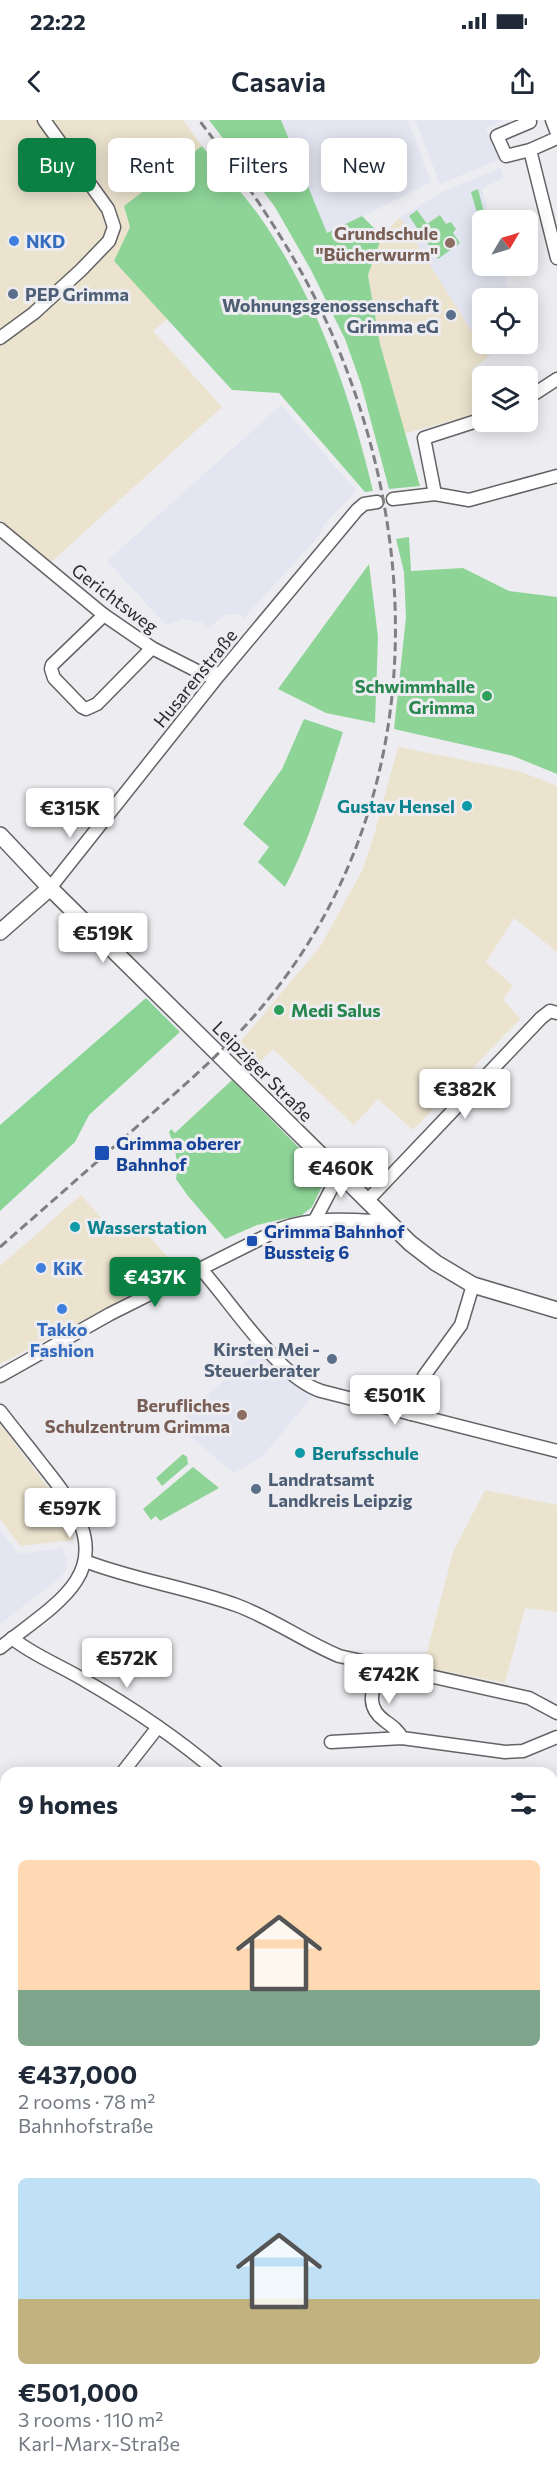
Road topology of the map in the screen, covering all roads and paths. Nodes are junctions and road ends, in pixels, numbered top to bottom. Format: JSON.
{"nodes":[{"id":1,"x":44,"y":120,"type":"edge"},
{"id":2,"x":552,"y":120,"type":"edge"},
{"id":3,"x":530,"y":122,"type":"dead end"},
{"id":4,"x":557,"y":136,"type":"edge"},
{"id":5,"x":530,"y":150,"type":"junction"},
{"id":6,"x":557,"y":258,"type":"edge"},
{"id":7,"x":0,"y":338,"type":"edge"},
{"id":8,"x":557,"y":379,"type":"edge"},
{"id":9,"x":538,"y":391,"type":"edge"},
{"id":10,"x":472,"y":423,"type":"edge"},
{"id":11,"x":557,"y":476,"type":"edge"},
{"id":12,"x":435,"y":494,"type":"junction"},
{"id":13,"x":393,"y":499,"type":"dead end"},
{"id":14,"x":377,"y":502,"type":"dead end"},
{"id":15,"x":0,"y":529,"type":"edge"},
{"id":16,"x":104,"y":615,"type":"junction"},
{"id":17,"x":152,"y":648,"type":"junction"},
{"id":18,"x":220,"y":673,"type":"junction"},
{"id":19,"x":0,"y":835,"type":"edge"},
{"id":20,"x":50,"y":888,"type":"junction"},
{"id":21,"x":0,"y":932,"type":"edge"},
{"id":22,"x":557,"y":1014,"type":"edge"},
{"id":23,"x":339,"y":1174,"type":"junction"},
{"id":24,"x":367,"y":1201,"type":"junction"},
{"id":25,"x":315,"y":1220,"type":"junction"},
{"id":26,"x":388,"y":1222,"type":"junction"},
{"id":27,"x":200,"y":1268,"type":"junction"},
{"id":28,"x":473,"y":1285,"type":"junction"},
{"id":29,"x":557,"y":1310,"type":"edge"},
{"id":30,"x":0,"y":1376,"type":"edge"},
{"id":31,"x":0,"y":1411,"type":"edge"},
{"id":32,"x":411,"y":1414,"type":"junction"},
{"id":33,"x":557,"y":1451,"type":"edge"},
{"id":34,"x":85,"y":1561,"type":"junction"},
{"id":35,"x":12,"y":1638,"type":"junction"},
{"id":36,"x":0,"y":1648,"type":"edge"},
{"id":37,"x":380,"y":1665,"type":"junction"},
{"id":38,"x":557,"y":1713,"type":"edge"},
{"id":39,"x":158,"y":1727,"type":"junction"},
{"id":40,"x":557,"y":1737,"type":"edge"},
{"id":41,"x":402,"y":1738,"type":"junction"},
{"id":42,"x":331,"y":1742,"type":"dead end"},
{"id":43,"x":127,"y":1767,"type":"edge"},
{"id":44,"x":210,"y":1767,"type":"edge"}],
"edges":[{"from":1,"to":7,"type":"street"},
{"from":2,"to":4,"type":"street"},
{"from":3,"to":5,"type":"street"},
{"from":4,"to":5,"type":"street"},
{"from":5,"to":6,"type":"street"},
{"from":8,"to":9,"type":"street"},
{"from":10,"to":12,"type":"street"},
{"from":11,"to":12,"type":"street"},
{"from":12,"to":13,"type":"street"},
{"from":14,"to":18,"type":"street","name":"Husarenstraße"},
{"from":15,"to":16,"type":"street","name":"Gerichtsweg"},
{"from":16,"to":17,"type":"street","name":"Gerichtsweg"},
{"from":16,"to":17,"type":"street"},
{"from":17,"to":18,"type":"street","name":"Gerichtsweg"},
{"from":18,"to":20,"type":"street","name":"Husarenstraße"},
{"from":19,"to":20,"type":"main road","name":"Leipziger Straße"},
{"from":20,"to":21,"type":"main road"},
{"from":20,"to":23,"type":"main road","name":"Leipziger Straße"},
{"from":22,"to":24,"type":"street"},
{"from":23,"to":24,"type":"main road","name":"Leipziger Straße"},
{"from":23,"to":25,"type":"street"},
{"from":24,"to":26,"type":"main road","name":"Leipziger Straße"},
{"from":25,"to":26,"type":"street"},
{"from":25,"to":27,"type":"street"},
{"from":26,"to":28,"type":"main road","name":"Leipziger Straße"},
{"from":27,"to":30,"type":"street"},
{"from":27,"to":32,"type":"street"},
{"from":28,"to":29,"type":"main road","name":"Leipziger Straße"},
{"from":28,"to":32,"type":"street"},
{"from":31,"to":34,"type":"street"},
{"from":32,"to":33,"type":"street"},
{"from":34,"to":35,"type":"street"},
{"from":34,"to":37,"type":"street"},
{"from":35,"to":36,"type":"street"},
{"from":35,"to":39,"type":"street"},
{"from":37,"to":38,"type":"street"},
{"from":37,"to":41,"type":"street"},
{"from":39,"to":43,"type":"street"},
{"from":39,"to":44,"type":"street"},
{"from":40,"to":41,"type":"street"},
{"from":41,"to":42,"type":"street"}]}
